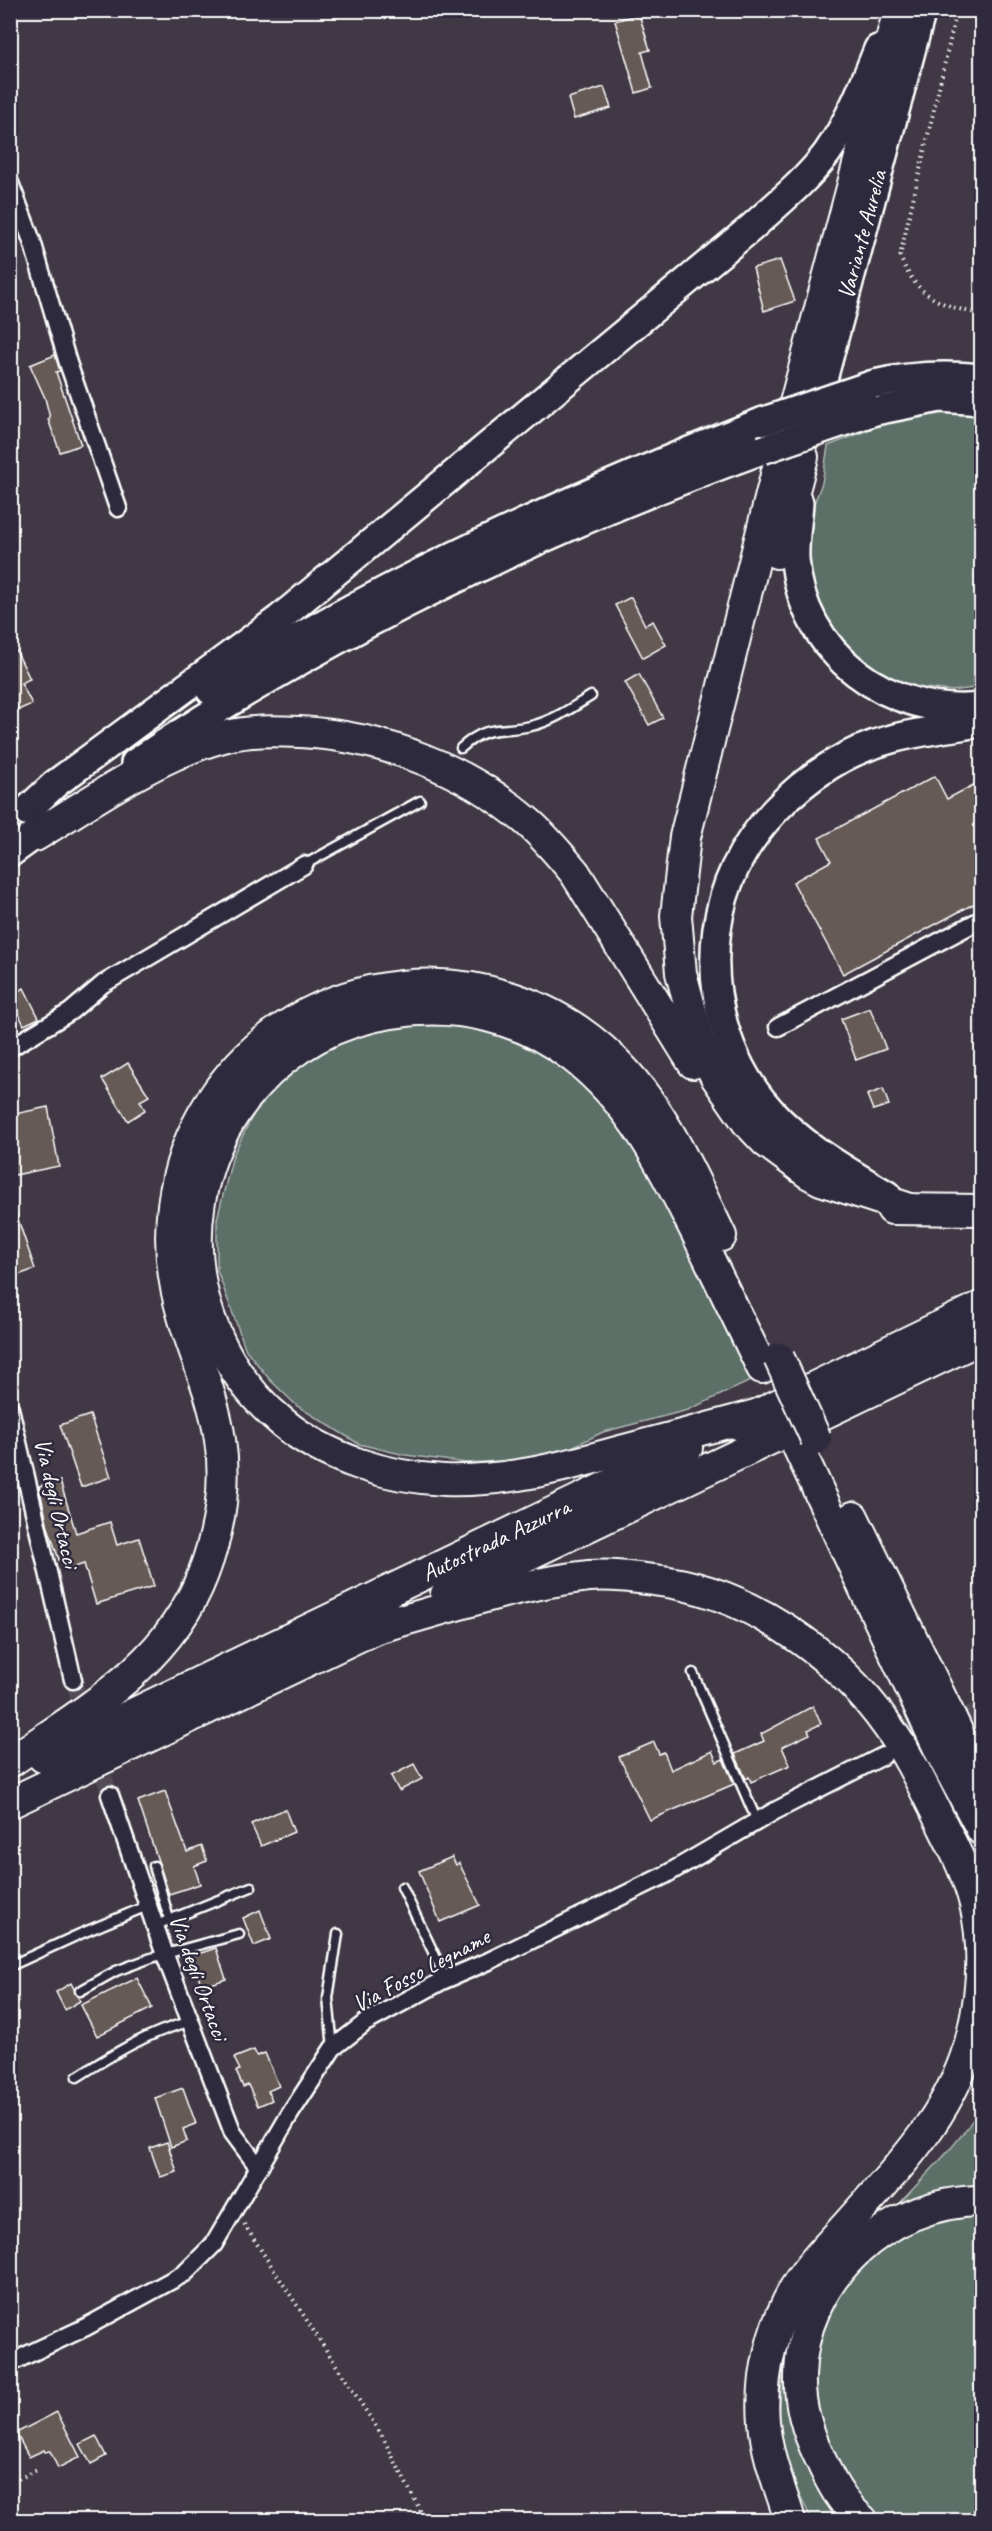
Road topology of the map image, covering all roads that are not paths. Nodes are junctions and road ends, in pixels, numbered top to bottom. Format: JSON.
{"nodes":[{"id":1,"x":893,"y":10,"type":"edge"},
{"id":2,"x":899,"y":10,"type":"edge"},
{"id":3,"x":922,"y":10,"type":"edge"},
{"id":4,"x":10,"y":183,"type":"edge"},
{"id":5,"x":981,"y":378,"type":"edge"},
{"id":6,"x":981,"y":401,"type":"edge"},
{"id":7,"x":803,"y":457,"type":"junction"},
{"id":8,"x":118,"y":508,"type":"dead end"},
{"id":9,"x":591,"y":696,"type":"dead end"},
{"id":10,"x":981,"y":707,"type":"edge"},
{"id":11,"x":981,"y":723,"type":"edge"},
{"id":12,"x":461,"y":748,"type":"dead end"},
{"id":13,"x":420,"y":801,"type":"dead end"},
{"id":14,"x":24,"y":823,"type":"edge"},
{"id":15,"x":10,"y":853,"type":"edge"},
{"id":16,"x":304,"y":865,"type":"joint"},
{"id":17,"x":981,"y":920,"type":"edge"},
{"id":18,"x":698,"y":980,"type":"junction"},
{"id":19,"x":778,"y":1027,"type":"dead end"},
{"id":20,"x":10,"y":1048,"type":"edge"},
{"id":21,"x":910,"y":1209,"type":"junction"},
{"id":22,"x":981,"y":1210,"type":"edge"},
{"id":23,"x":981,"y":1306,"type":"edge"},
{"id":24,"x":981,"y":1338,"type":"edge"},
{"id":25,"x":770,"y":1363,"type":"junction"},
{"id":26,"x":10,"y":1408,"type":"edge"},
{"id":27,"x":756,"y":1415,"type":"junction"},
{"id":28,"x":807,"y":1443,"type":"junction"},
{"id":29,"x":376,"y":1628,"type":"junction"},
{"id":30,"x":693,"y":1672,"type":"dead end"},
{"id":31,"x":73,"y":1680,"type":"tunnel mouth"},
{"id":32,"x":942,"y":1755,"type":"junction"},
{"id":33,"x":883,"y":1756,"type":"tunnel mouth"},
{"id":34,"x":10,"y":1762,"type":"edge"},
{"id":35,"x":10,"y":1772,"type":"edge"},
{"id":36,"x":981,"y":1782,"type":"edge"},
{"id":37,"x":110,"y":1796,"type":"tunnel mouth"},
{"id":38,"x":10,"y":1803,"type":"edge"},
{"id":39,"x":758,"y":1821,"type":"junction"},
{"id":40,"x":981,"y":1830,"type":"edge"},
{"id":41,"x":981,"y":1863,"type":"edge"},
{"id":42,"x":154,"y":1866,"type":"dead end"},
{"id":43,"x":251,"y":1887,"type":"dead end"},
{"id":44,"x":402,"y":1887,"type":"dead end"},
{"id":45,"x":147,"y":1906,"type":"junction"},
{"id":46,"x":162,"y":1922,"type":"junction"},
{"id":47,"x":239,"y":1934,"type":"dead end"},
{"id":48,"x":338,"y":1934,"type":"dead end"},
{"id":49,"x":165,"y":1955,"type":"junction"},
{"id":50,"x":10,"y":1966,"type":"edge"},
{"id":51,"x":446,"y":1979,"type":"junction"},
{"id":52,"x":80,"y":1991,"type":"dead end"},
{"id":53,"x":189,"y":2022,"type":"junction"},
{"id":54,"x":333,"y":2048,"type":"junction"},
{"id":55,"x":981,"y":2077,"type":"edge"},
{"id":56,"x":77,"y":2078,"type":"dead end"},
{"id":57,"x":259,"y":2169,"type":"junction"},
{"id":58,"x":981,"y":2201,"type":"edge"},
{"id":59,"x":836,"y":2236,"type":"junction"},
{"id":60,"x":10,"y":2363,"type":"edge"},
{"id":61,"x":791,"y":2515,"type":"edge"},
{"id":62,"x":862,"y":2520,"type":"edge"}],
"edges":[{"from":1,"to":14,"type":"highway"},
{"from":2,"to":18,"type":"highway"},
{"from":3,"to":7,"type":"highway","name":"Variante Aurelia"},
{"from":4,"to":8,"type":"street"},
{"from":5,"to":14,"type":"highway","bridge":true},
{"from":6,"to":14,"type":"highway","bridge":true},
{"from":7,"to":10,"type":"highway","name":"Variante Aurelia"},
{"from":7,"to":18,"type":"highway"},
{"from":9,"to":12,"type":"lane"},
{"from":11,"to":18,"type":"highway"},
{"from":13,"to":16,"type":"lane"},
{"from":14,"to":15,"type":"highway"},
{"from":14,"to":21,"type":"highway"},
{"from":16,"to":20,"type":"street"},
{"from":17,"to":19,"type":"street"},
{"from":18,"to":21,"type":"highway"},
{"from":18,"to":21,"type":"highway"},
{"from":21,"to":22,"type":"highway"},
{"from":23,"to":27,"type":"highway","name":"Autostrada Azzurra"},
{"from":24,"to":29,"type":"highway","name":"Autostrada Azzurra"},
{"from":25,"to":27,"type":"highway"},
{"from":25,"to":28,"type":"highway","bridge":true},
{"from":25,"to":34,"type":"highway"},
{"from":26,"to":31,"type":"street","name":"Via degli Ortacci"},
{"from":27,"to":35,"type":"highway","name":"Autostrada Azzurra"},
{"from":28,"to":32,"type":"highway"},
{"from":28,"to":36,"type":"highway"},
{"from":29,"to":38,"type":"highway","name":"Autostrada Azzurra"},
{"from":29,"to":59,"type":"highway"},
{"from":30,"to":39,"type":"lane"},
{"from":32,"to":40,"type":"highway"},
{"from":32,"to":41,"type":"highway"},
{"from":33,"to":39,"type":"street","name":"Via Fosso Legname"},
{"from":37,"to":45,"type":"street","name":"Via degli Ortacci"},
{"from":39,"to":51,"type":"street","name":"Via Fosso Legname"},
{"from":42,"to":46,"type":"lane"},
{"from":43,"to":46,"type":"lane"},
{"from":44,"to":51,"type":"lane"},
{"from":45,"to":46,"type":"street","name":"Via degli Ortacci"},
{"from":45,"to":50,"type":"lane"},
{"from":46,"to":49,"type":"street","name":"Via degli Ortacci"},
{"from":47,"to":49,"type":"lane"},
{"from":48,"to":54,"type":"lane"},
{"from":49,"to":52,"type":"lane"},
{"from":49,"to":53,"type":"street","name":"Via degli Ortacci"},
{"from":51,"to":54,"type":"street","name":"Via Fosso Legname"},
{"from":53,"to":56,"type":"lane"},
{"from":53,"to":57,"type":"street","name":"Via degli Ortacci"},
{"from":54,"to":57,"type":"street","name":"Via Fosso Legname"},
{"from":55,"to":59,"type":"highway"},
{"from":57,"to":60,"type":"street","name":"Via Fosso Legname"},
{"from":58,"to":62,"type":"highway"},
{"from":59,"to":61,"type":"highway"}]}
